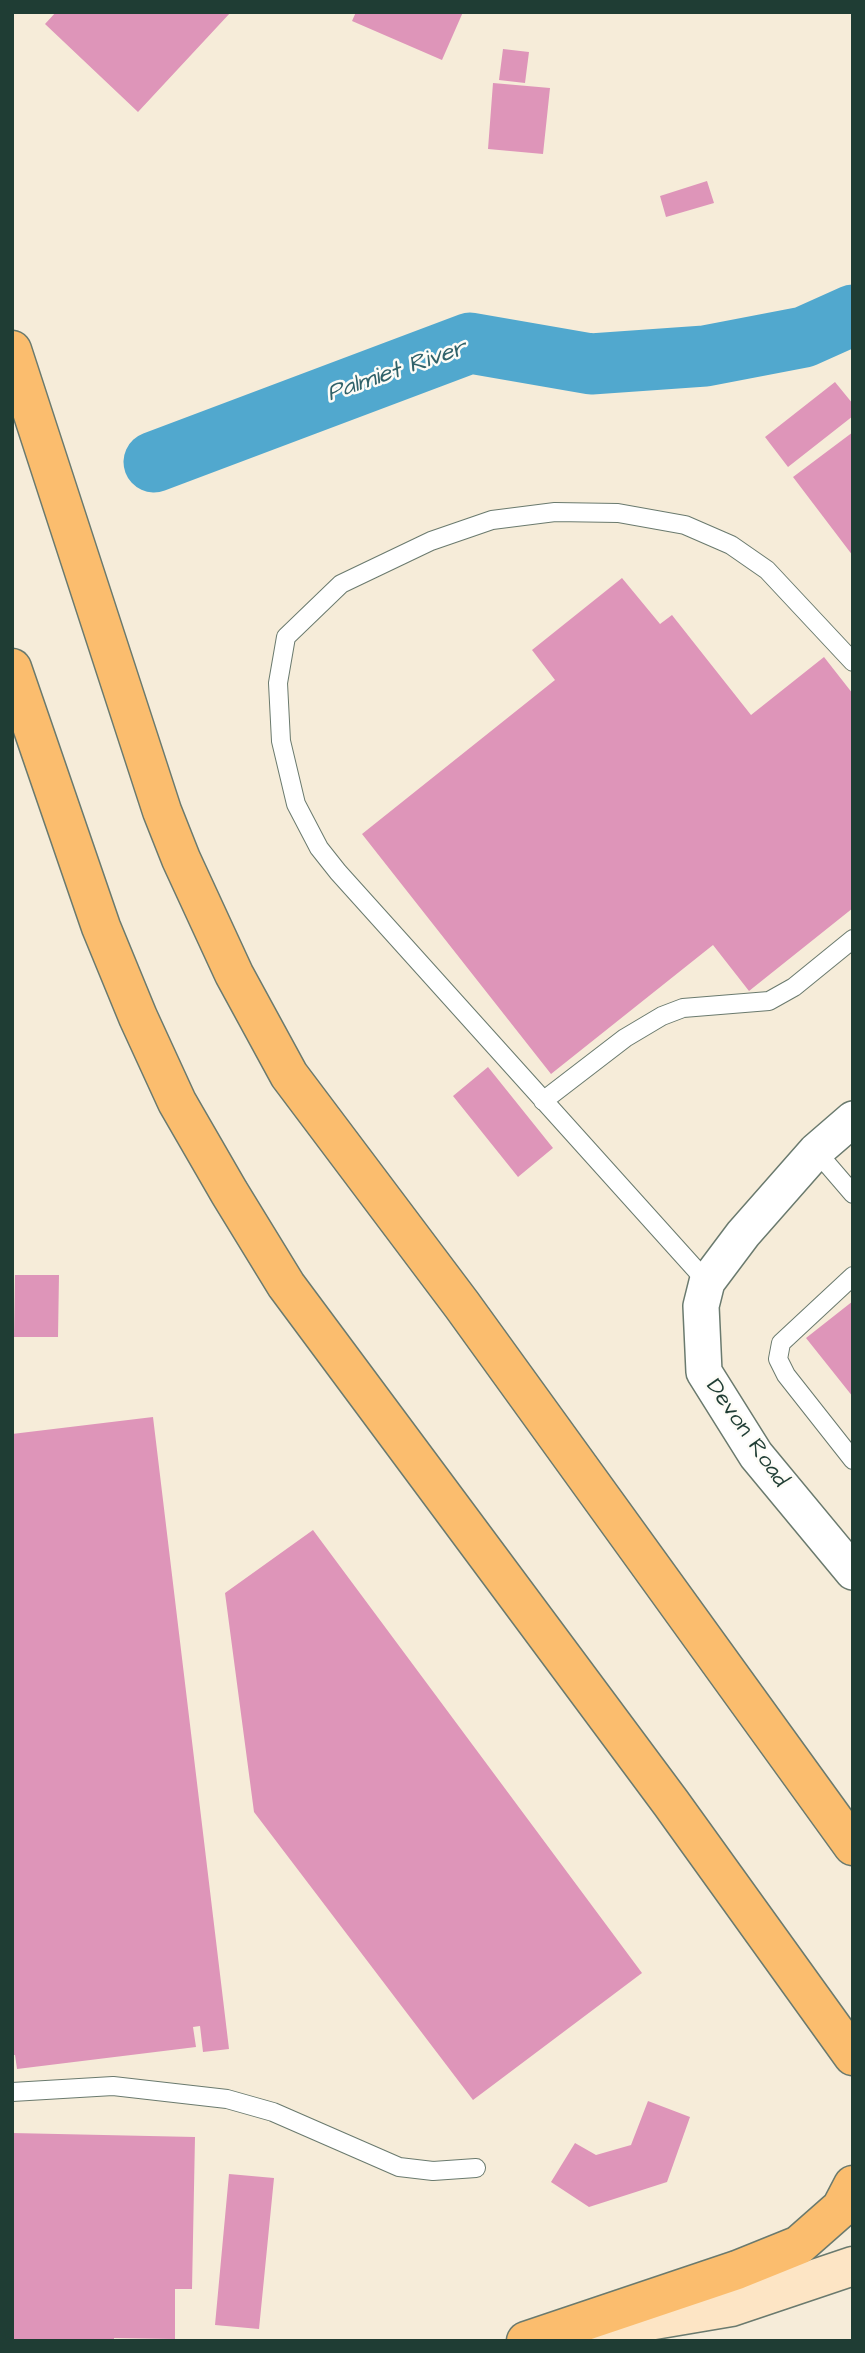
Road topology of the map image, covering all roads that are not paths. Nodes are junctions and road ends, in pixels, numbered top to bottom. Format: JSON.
{"nodes":[{"id":1,"x":12,"y":350,"type":"edge"},
{"id":2,"x":853,"y":662,"type":"edge"},
{"id":3,"x":12,"y":667,"type":"edge"},
{"id":4,"x":853,"y":939,"type":"edge"},
{"id":5,"x":543,"y":1101,"type":"junction"},
{"id":6,"x":853,"y":1119,"type":"edge"},
{"id":7,"x":816,"y":1152,"type":"junction"},
{"id":8,"x":853,"y":1194,"type":"edge"},
{"id":9,"x":853,"y":1276,"type":"edge"},
{"id":10,"x":707,"y":1283,"type":"junction"},
{"id":11,"x":853,"y":1460,"type":"edge"},
{"id":12,"x":853,"y":1572,"type":"edge"},
{"id":13,"x":761,"y":1717,"type":"junction"},
{"id":14,"x":853,"y":1811,"type":"edge"},
{"id":15,"x":853,"y":1846,"type":"edge"},
{"id":16,"x":853,"y":2056,"type":"edge"},
{"id":17,"x":12,"y":2092,"type":"edge"},
{"id":18,"x":476,"y":2168,"type":"dead end"},
{"id":19,"x":853,"y":2185,"type":"edge"},
{"id":20,"x":853,"y":2266,"type":"edge"},
{"id":21,"x":526,"y":2341,"type":"edge"}],
"edges":[{"from":1,"to":13,"type":"highway"},
{"from":2,"to":5,"type":"lane"},
{"from":3,"to":16,"type":"highway"},
{"from":4,"to":5,"type":"lane"},
{"from":5,"to":10,"type":"lane"},
{"from":6,"to":7,"type":"street","name":"Devon Road"},
{"from":7,"to":8,"type":"lane"},
{"from":7,"to":10,"type":"street","name":"Devon Road"},
{"from":9,"to":11,"type":"lane"},
{"from":10,"to":12,"type":"street","name":"Devon Road"},
{"from":13,"to":14,"type":"highway"},
{"from":13,"to":15,"type":"highway"},
{"from":17,"to":18,"type":"lane"},
{"from":19,"to":21,"type":"highway"},
{"from":20,"to":21,"type":"main road"}]}
